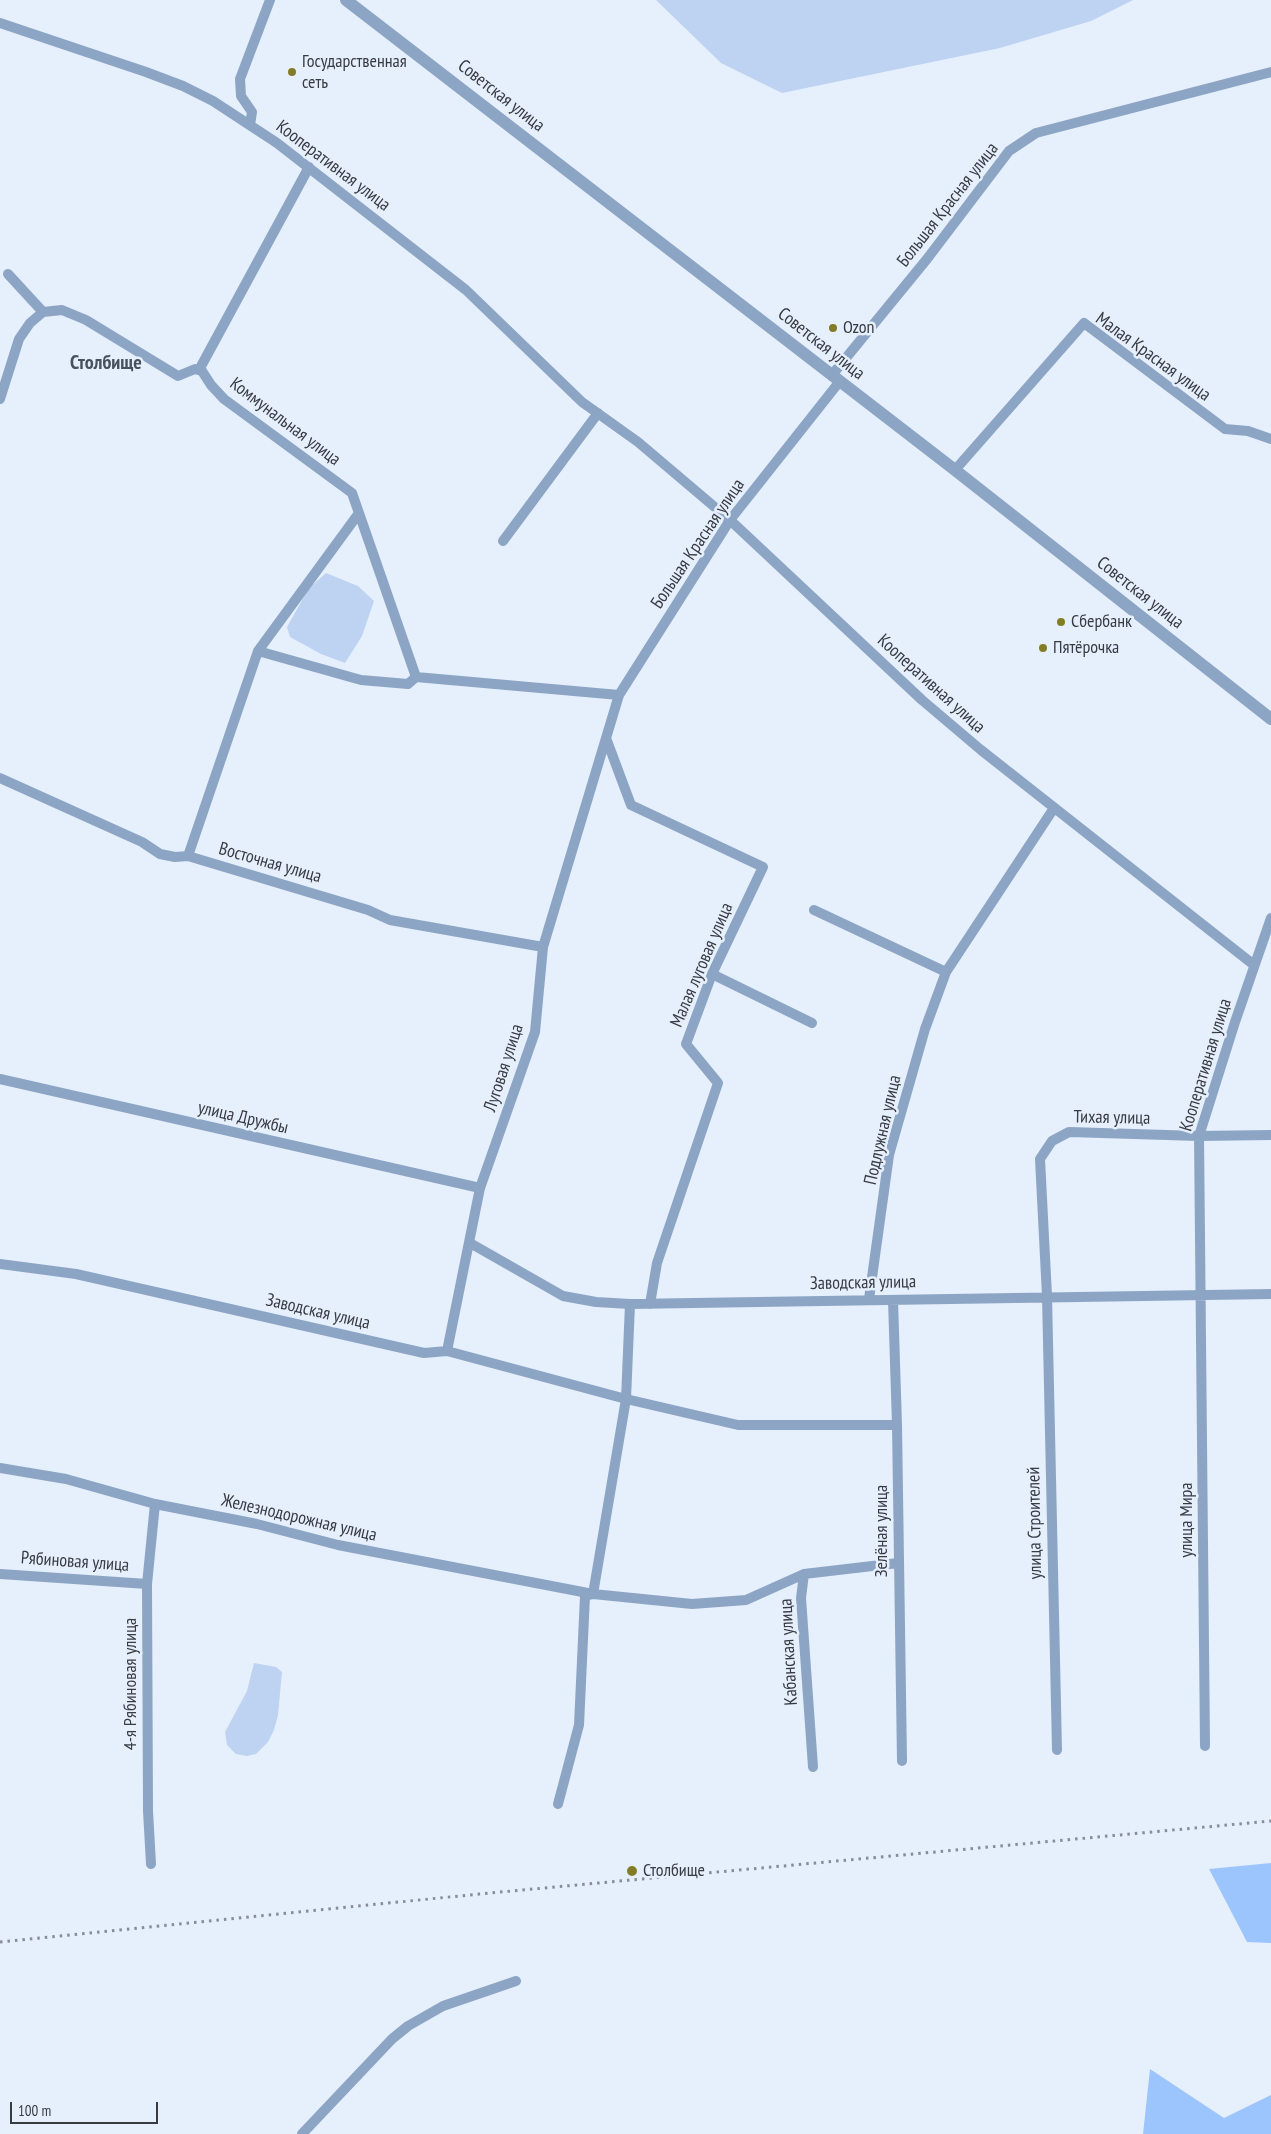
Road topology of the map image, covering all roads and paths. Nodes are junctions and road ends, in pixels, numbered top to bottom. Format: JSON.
{"nodes":[{"id":1,"x":270,"y":0,"type":"edge"},
{"id":2,"x":346,"y":0,"type":"edge"},
{"id":3,"x":0,"y":24,"type":"edge"},
{"id":4,"x":1271,"y":72,"type":"edge"},
{"id":5,"x":250,"y":125,"type":"junction"},
{"id":6,"x":309,"y":168,"type":"junction"},
{"id":7,"x":8,"y":274,"type":"dead end"},
{"id":8,"x":43,"y":312,"type":"junction"},
{"id":9,"x":199,"y":370,"type":"junction"},
{"id":10,"x":836,"y":378,"type":"junction"},
{"id":11,"x":0,"y":398,"type":"edge"},
{"id":12,"x":598,"y":413,"type":"junction"},
{"id":13,"x":1271,"y":439,"type":"edge"},
{"id":14,"x":955,"y":470,"type":"junction"},
{"id":15,"x":359,"y":513,"type":"junction"},
{"id":16,"x":730,"y":520,"type":"junction"},
{"id":17,"x":503,"y":541,"type":"dead end"},
{"id":18,"x":258,"y":651,"type":"junction"},
{"id":19,"x":416,"y":677,"type":"junction"},
{"id":20,"x":619,"y":695,"type":"junction"},
{"id":21,"x":1271,"y":719,"type":"edge"},
{"id":22,"x":606,"y":738,"type":"junction"},
{"id":23,"x":0,"y":778,"type":"edge"},
{"id":24,"x":1054,"y":808,"type":"junction"},
{"id":25,"x":188,"y":856,"type":"junction"},
{"id":26,"x":814,"y":910,"type":"dead end"},
{"id":27,"x":1271,"y":918,"type":"edge"},
{"id":28,"x":543,"y":948,"type":"junction"},
{"id":29,"x":1254,"y":965,"type":"junction"},
{"id":30,"x":946,"y":972,"type":"junction"},
{"id":31,"x":712,"y":974,"type":"junction"},
{"id":32,"x":812,"y":1023,"type":"dead end"},
{"id":33,"x":0,"y":1080,"type":"edge"},
{"id":34,"x":1271,"y":1135,"type":"edge"},
{"id":35,"x":1199,"y":1136,"type":"junction"},
{"id":36,"x":480,"y":1188,"type":"junction"},
{"id":37,"x":470,"y":1243,"type":"junction"},
{"id":38,"x":0,"y":1264,"type":"edge"},
{"id":39,"x":1271,"y":1294,"type":"edge"},
{"id":40,"x":1202,"y":1295,"type":"junction"},
{"id":41,"x":1047,"y":1296,"type":"junction"},
{"id":42,"x":869,"y":1299,"type":"junction"},
{"id":43,"x":893,"y":1300,"type":"junction"},
{"id":44,"x":630,"y":1304,"type":"junction"},
{"id":45,"x":650,"y":1304,"type":"junction"},
{"id":46,"x":447,"y":1351,"type":"junction"},
{"id":47,"x":626,"y":1399,"type":"junction"},
{"id":48,"x":897,"y":1426,"type":"junction"},
{"id":49,"x":0,"y":1468,"type":"edge"},
{"id":50,"x":155,"y":1504,"type":"junction"},
{"id":51,"x":898,"y":1563,"type":"junction"},
{"id":52,"x":0,"y":1574,"type":"edge"},
{"id":53,"x":804,"y":1574,"type":"junction"},
{"id":54,"x":147,"y":1584,"type":"junction"},
{"id":55,"x":593,"y":1594,"type":"junction"},
{"id":56,"x":1205,"y":1746,"type":"dead end"},
{"id":57,"x":1057,"y":1750,"type":"dead end"},
{"id":58,"x":902,"y":1761,"type":"dead end"},
{"id":59,"x":812,"y":1767,"type":"dead end"},
{"id":60,"x":558,"y":1804,"type":"dead end"},
{"id":61,"x":151,"y":1864,"type":"dead end"},
{"id":62,"x":516,"y":1981,"type":"dead end"},
{"id":63,"x":302,"y":2134,"type":"edge"}],
"edges":[{"from":1,"to":5,"type":"street"},
{"from":2,"to":10,"type":"street","name":"Советская улица"},
{"from":3,"to":5,"type":"street","name":"Кооперативная улица"},
{"from":4,"to":10,"type":"street","name":"Большая Красная улица"},
{"from":5,"to":6,"type":"street","name":"Кооперативная улица"},
{"from":6,"to":9,"type":"street"},
{"from":6,"to":12,"type":"street","name":"Кооперативная улица"},
{"from":7,"to":8,"type":"street"},
{"from":8,"to":9,"type":"street"},
{"from":8,"to":11,"type":"street"},
{"from":9,"to":15,"type":"street","name":"Коммунальная улица"},
{"from":10,"to":14,"type":"street","name":"Советская улица"},
{"from":10,"to":16,"type":"street","name":"Большая Красная улица"},
{"from":12,"to":16,"type":"street","name":"Кооперативная улица"},
{"from":12,"to":17,"type":"street"},
{"from":13,"to":14,"type":"street","name":"Малая Красная улица"},
{"from":14,"to":21,"type":"street","name":"Советская улица"},
{"from":15,"to":18,"type":"street"},
{"from":15,"to":19,"type":"street","name":"Коммунальная улица"},
{"from":16,"to":20,"type":"street","name":"Большая Красная улица"},
{"from":16,"to":24,"type":"street","name":"Кооперативная улица"},
{"from":18,"to":19,"type":"street"},
{"from":18,"to":25,"type":"street"},
{"from":19,"to":20,"type":"street"},
{"from":20,"to":22,"type":"street","name":"Большая Красная улица"},
{"from":22,"to":28,"type":"street","name":"Луговая улица"},
{"from":22,"to":31,"type":"street","name":"Малая луговая улица"},
{"from":23,"to":25,"type":"street","name":"Восточная улица"},
{"from":24,"to":29,"type":"street","name":"Кооперативная улица"},
{"from":24,"to":30,"type":"street","name":"Подлужная улица"},
{"from":25,"to":28,"type":"street","name":"Восточная улица"},
{"from":26,"to":30,"type":"street"},
{"from":27,"to":29,"type":"street","name":"Кооперативная улица"},
{"from":28,"to":36,"type":"street","name":"Луговая улица"},
{"from":29,"to":35,"type":"street","name":"Кооперативная улица"},
{"from":30,"to":42,"type":"street","name":"Подлужная улица"},
{"from":31,"to":32,"type":"street"},
{"from":31,"to":45,"type":"street","name":"Малая луговая улица"},
{"from":33,"to":36,"type":"street","name":"улица Дружбы"},
{"from":34,"to":35,"type":"street","name":"Тихая улица"},
{"from":35,"to":40,"type":"street","name":"Кооперативная улица"},
{"from":35,"to":41,"type":"street","name":"Тихая улица"},
{"from":36,"to":37,"type":"street","name":"Луговая улица"},
{"from":37,"to":44,"type":"street","name":"Заводская улица"},
{"from":37,"to":46,"type":"street","name":"Луговая улица"},
{"from":38,"to":46,"type":"street","name":"Заводская улица"},
{"from":39,"to":40,"type":"street","name":"Заводская улица"},
{"from":40,"to":41,"type":"street","name":"Заводская улица"},
{"from":40,"to":56,"type":"street","name":"улица Мира"},
{"from":41,"to":43,"type":"street","name":"Заводская улица"},
{"from":41,"to":57,"type":"street","name":"улица Строителей"},
{"from":42,"to":43,"type":"street","name":"Заводская улица"},
{"from":42,"to":45,"type":"street","name":"Заводская улица"},
{"from":43,"to":48,"type":"street","name":"Зелёная улица"},
{"from":44,"to":45,"type":"street","name":"Заводская улица"},
{"from":44,"to":47,"type":"street"},
{"from":46,"to":47,"type":"street","name":"Заводская улица"},
{"from":47,"to":48,"type":"street","name":"Заводская улица"},
{"from":47,"to":55,"type":"street"},
{"from":48,"to":51,"type":"street","name":"Зелёная улица"},
{"from":49,"to":50,"type":"street","name":"Железнодорожная улица"},
{"from":50,"to":54,"type":"street","name":"4-я Рябиновая улица"},
{"from":50,"to":55,"type":"street","name":"Железнодорожная улица"},
{"from":51,"to":53,"type":"street"},
{"from":51,"to":58,"type":"street","name":"Зелёная улица"},
{"from":52,"to":54,"type":"street","name":"Рябиновая улица"},
{"from":53,"to":55,"type":"street","name":"Кабанская улица"},
{"from":53,"to":59,"type":"street","name":"Кабанская улица"},
{"from":54,"to":61,"type":"street","name":"4-я Рябиновая улица"},
{"from":55,"to":60,"type":"street"},
{"from":62,"to":63,"type":"street"}]}
